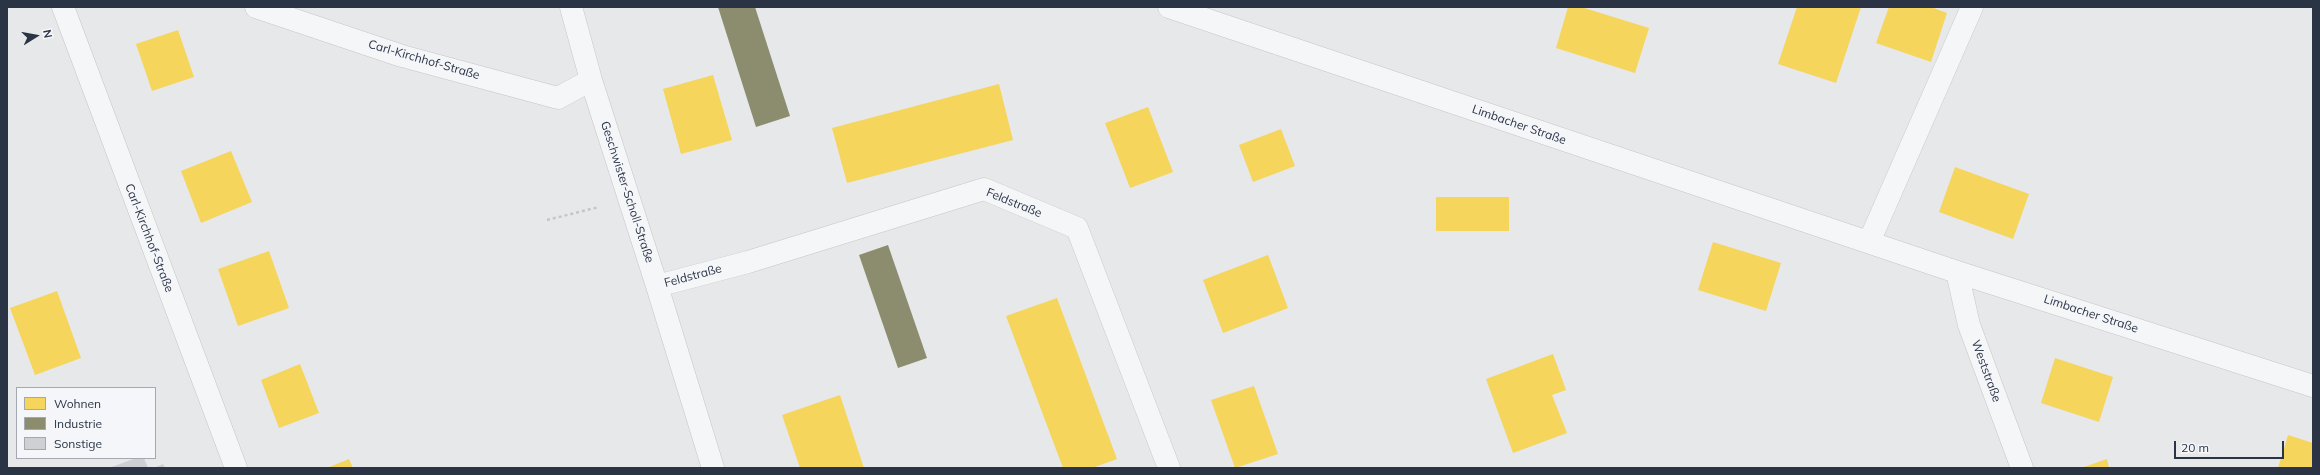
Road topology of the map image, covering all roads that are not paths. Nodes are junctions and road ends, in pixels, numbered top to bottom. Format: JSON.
{"nodes":[{"id":1,"x":62,"y":7,"type":"edge"},
{"id":2,"x":256,"y":7,"type":"edge"},
{"id":3,"x":571,"y":7,"type":"edge"},
{"id":4,"x":1169,"y":7,"type":"edge"},
{"id":5,"x":1972,"y":7,"type":"edge"},
{"id":6,"x":590,"y":80,"type":"junction"},
{"id":7,"x":1869,"y":242,"type":"junction"},
{"id":8,"x":1957,"y":272,"type":"junction"},
{"id":9,"x":657,"y":286,"type":"junction"},
{"id":10,"x":2313,"y":386,"type":"edge"},
{"id":11,"x":236,"y":468,"type":"edge"},
{"id":12,"x":713,"y":468,"type":"edge"},
{"id":13,"x":1169,"y":468,"type":"edge"},
{"id":14,"x":2022,"y":468,"type":"edge"}],
"edges":[{"from":1,"to":11,"type":"street","name":"Carl-Kirchhof-Straße"},
{"from":2,"to":6,"type":"street","name":"Carl-Kirchhof-Straße"},
{"from":3,"to":6,"type":"street","name":"Geschwister-Scholl-Straße"},
{"from":4,"to":7,"type":"street","name":"Limbacher Straße"},
{"from":5,"to":7,"type":"street"},
{"from":6,"to":9,"type":"street","name":"Geschwister-Scholl-Straße"},
{"from":7,"to":8,"type":"street","name":"Limbacher Straße"},
{"from":8,"to":10,"type":"street","name":"Limbacher Straße"},
{"from":8,"to":14,"type":"street","name":"Weststraße"},
{"from":9,"to":12,"type":"street","name":"Geschwister-Scholl-Straße"},
{"from":9,"to":13,"type":"street","name":"Feldstraße"}]}
